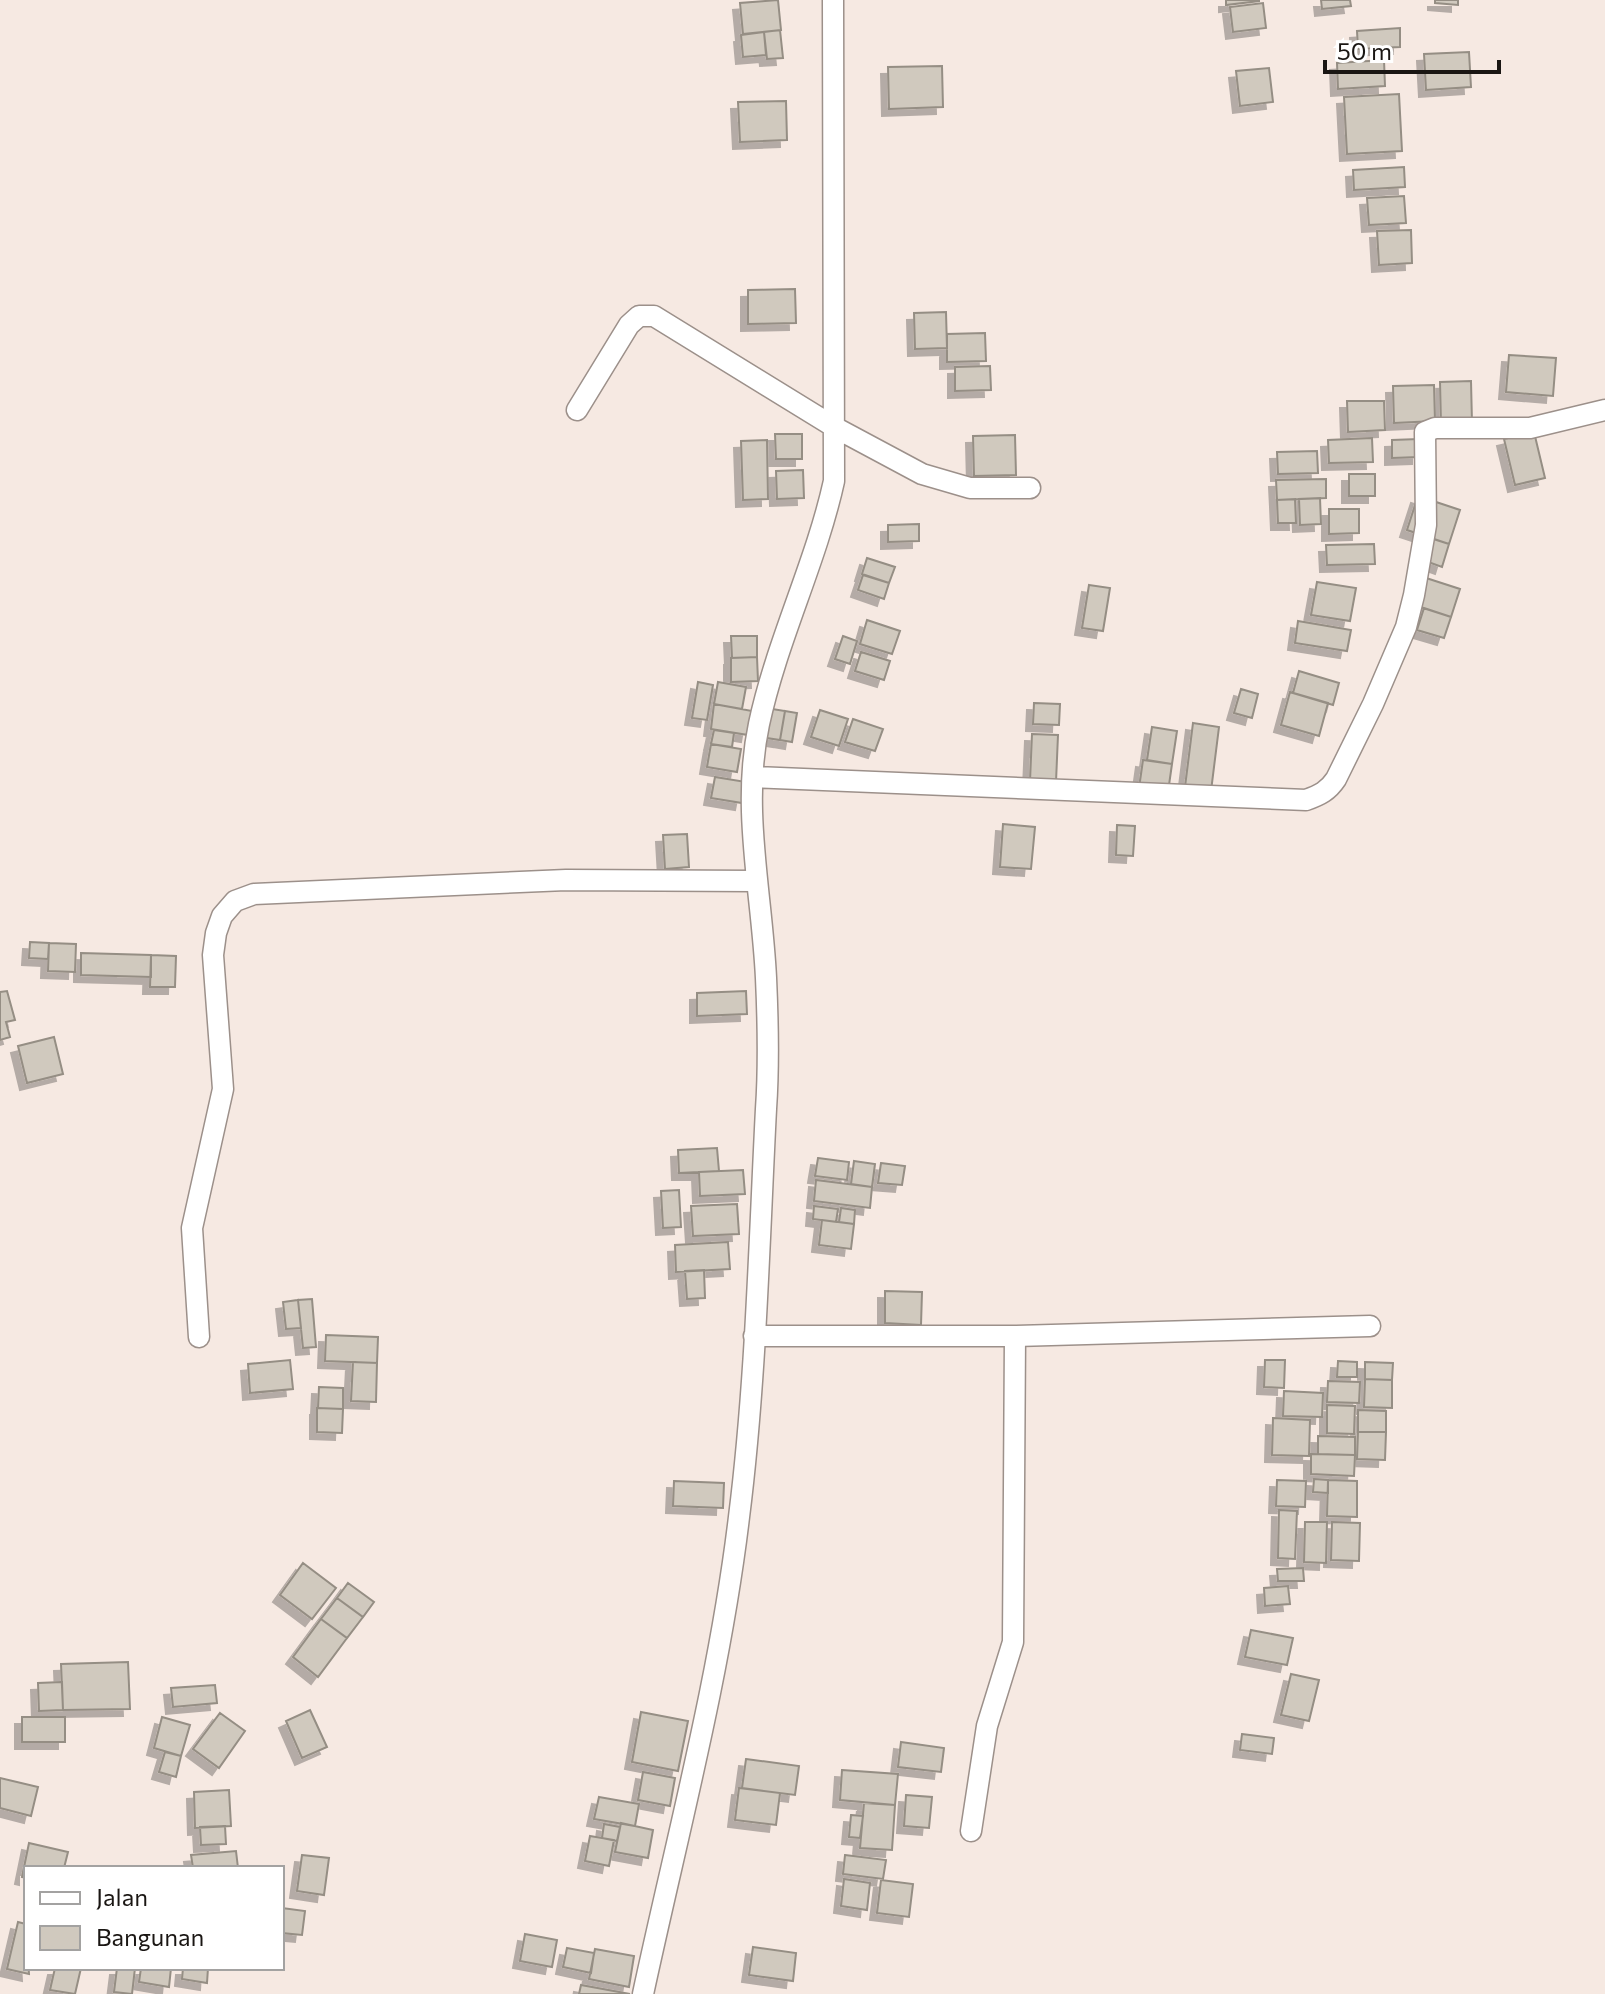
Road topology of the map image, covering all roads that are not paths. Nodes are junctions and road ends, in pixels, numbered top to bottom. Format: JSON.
{"nodes":[{"id":1,"x":833,"y":0,"type":"edge"},
{"id":2,"x":577,"y":410,"type":"dead end"},
{"id":3,"x":1605,"y":410,"type":"edge"},
{"id":4,"x":836,"y":428,"type":"junction"},
{"id":5,"x":1030,"y":488,"type":"dead end"},
{"id":6,"x":753,"y":777,"type":"junction"},
{"id":7,"x":755,"y":881,"type":"junction"},
{"id":8,"x":1370,"y":1326,"type":"dead end"},
{"id":9,"x":754,"y":1336,"type":"junction"},
{"id":10,"x":1015,"y":1336,"type":"junction"},
{"id":11,"x":199,"y":1337,"type":"dead end"},
{"id":12,"x":971,"y":1831,"type":"dead end"},
{"id":13,"x":643,"y":1994,"type":"edge"}],
"edges":[{"from":1,"to":4,"type":"street"},
{"from":2,"to":4,"type":"street"},
{"from":3,"to":6,"type":"street"},
{"from":4,"to":5,"type":"street"},
{"from":4,"to":6,"type":"street"},
{"from":6,"to":7,"type":"street"},
{"from":7,"to":9,"type":"street"},
{"from":7,"to":11,"type":"street"},
{"from":8,"to":10,"type":"street"},
{"from":9,"to":10,"type":"street"},
{"from":9,"to":13,"type":"street"},
{"from":10,"to":12,"type":"street"}]}
